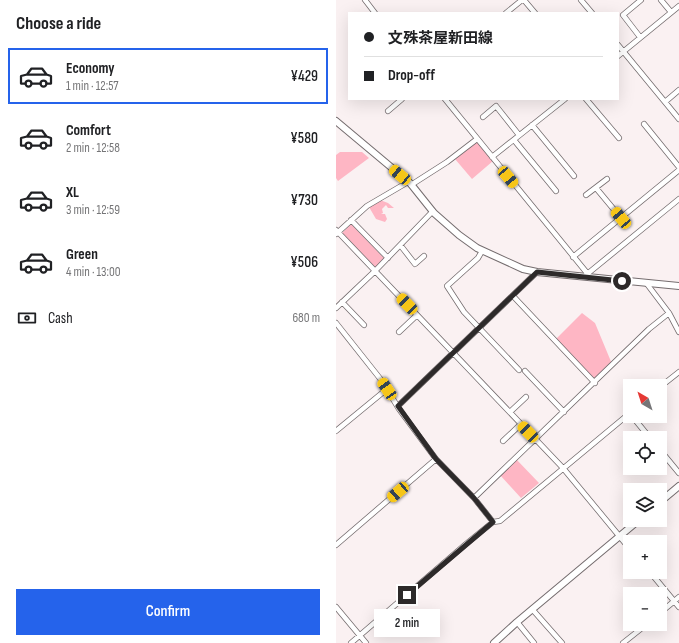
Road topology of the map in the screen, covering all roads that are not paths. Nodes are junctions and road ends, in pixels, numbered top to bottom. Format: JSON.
{"nodes":[{"id":1,"x":365,"y":0,"type":"edge"},
{"id":2,"x":523,"y":0,"type":"edge"},
{"id":3,"x":581,"y":0,"type":"edge"},
{"id":4,"x":641,"y":0,"type":"edge"},
{"id":5,"x":661,"y":0,"type":"edge"},
{"id":6,"x":679,"y":6,"type":"edge"},
{"id":7,"x":374,"y":12,"type":"edge"},
{"id":8,"x":507,"y":12,"type":"edge"},
{"id":9,"x":534,"y":12,"type":"edge"},
{"id":10,"x":591,"y":12,"type":"edge"},
{"id":11,"x":671,"y":12,"type":"junction"},
{"id":12,"x":640,"y":37,"type":"junction"},
{"id":13,"x":619,"y":45,"type":"edge"},
{"id":14,"x":624,"y":52,"type":"junction"},
{"id":15,"x":619,"y":55,"type":"edge"},
{"id":16,"x":679,"y":90,"type":"edge"},
{"id":17,"x":401,"y":100,"type":"edge"},
{"id":18,"x":446,"y":100,"type":"edge"},
{"id":19,"x":562,"y":100,"type":"edge"},
{"id":20,"x":587,"y":100,"type":"edge"},
{"id":21,"x":665,"y":102,"type":"junction"},
{"id":22,"x":388,"y":111,"type":"dead end"},
{"id":23,"x":484,"y":117,"type":"dead end"},
{"id":24,"x":679,"y":119,"type":"edge"},
{"id":25,"x":336,"y":121,"type":"edge"},
{"id":26,"x":644,"y":124,"type":"dead end"},
{"id":27,"x":532,"y":125,"type":"junction"},
{"id":28,"x":519,"y":135,"type":"junction"},
{"id":29,"x":619,"y":138,"type":"dead end"},
{"id":30,"x":477,"y":139,"type":"junction"},
{"id":31,"x":514,"y":140,"type":"junction"},
{"id":32,"x":492,"y":157,"type":"junction"},
{"id":33,"x":679,"y":167,"type":"edge"},
{"id":34,"x":679,"y":170,"type":"edge"},
{"id":35,"x":574,"y":176,"type":"dead end"},
{"id":36,"x":607,"y":178,"type":"dead end"},
{"id":37,"x":410,"y":183,"type":"junction"},
{"id":38,"x":596,"y":188,"type":"junction"},
{"id":39,"x":556,"y":191,"type":"dead end"},
{"id":40,"x":586,"y":195,"type":"dead end"},
{"id":41,"x":679,"y":199,"type":"edge"},
{"id":42,"x":433,"y":211,"type":"junction"},
{"id":43,"x":621,"y":218,"type":"junction"},
{"id":44,"x":351,"y":220,"type":"junction"},
{"id":45,"x":337,"y":232,"type":"edge"},
{"id":46,"x":401,"y":246,"type":"junction"},
{"id":47,"x":482,"y":251,"type":"junction"},
{"id":48,"x":424,"y":256,"type":"dead end"},
{"id":49,"x":573,"y":257,"type":"junction"},
{"id":50,"x":388,"y":258,"type":"junction"},
{"id":51,"x":375,"y":272,"type":"junction"},
{"id":52,"x":537,"y":272,"type":"junction"},
{"id":53,"x":587,"y":274,"type":"junction"},
{"id":54,"x":647,"y":284,"type":"junction"},
{"id":55,"x":679,"y":286,"type":"edge"},
{"id":56,"x":513,"y":296,"type":"junction"},
{"id":57,"x":342,"y":302,"type":"junction"},
{"id":58,"x":336,"y":308,"type":"edge"},
{"id":59,"x":669,"y":314,"type":"junction"},
{"id":60,"x":417,"y":315,"type":"junction"},
{"id":61,"x":336,"y":323,"type":"edge"},
{"id":62,"x":364,"y":325,"type":"dead end"},
{"id":63,"x":479,"y":329,"type":"junction"},
{"id":64,"x":399,"y":332,"type":"dead end"},
{"id":65,"x":679,"y":332,"type":"edge"},
{"id":66,"x":454,"y":353,"type":"junction"},
{"id":67,"x":519,"y":370,"type":"dead end"},
{"id":68,"x":525,"y":371,"type":"dead end"},
{"id":69,"x":679,"y":372,"type":"edge"},
{"id":70,"x":667,"y":381,"type":"edge"},
{"id":71,"x":595,"y":383,"type":"junction"},
{"id":72,"x":387,"y":389,"type":"junction"},
{"id":73,"x":526,"y":397,"type":"dead end"},
{"id":74,"x":398,"y":406,"type":"junction"},
{"id":75,"x":510,"y":412,"type":"junction"},
{"id":76,"x":564,"y":412,"type":"junction"},
{"id":77,"x":623,"y":420,"type":"edge"},
{"id":78,"x":638,"y":423,"type":"edge"},
{"id":79,"x":521,"y":424,"type":"junction"},
{"id":80,"x":336,"y":431,"type":"edge"},
{"id":81,"x":644,"y":431,"type":"edge"},
{"id":82,"x":536,"y":439,"type":"junction"},
{"id":83,"x":504,"y":441,"type":"dead end"},
{"id":84,"x":667,"y":458,"type":"edge"},
{"id":85,"x":436,"y":459,"type":"junction"},
{"id":86,"x":563,"y":468,"type":"junction"},
{"id":87,"x":679,"y":473,"type":"edge"},
{"id":88,"x":679,"y":486,"type":"edge"},
{"id":89,"x":667,"y":496,"type":"edge"},
{"id":90,"x":474,"y":498,"type":"junction"},
{"id":91,"x":493,"y":522,"type":"junction"},
{"id":92,"x":631,"y":527,"type":"edge"},
{"id":93,"x":620,"y":536,"type":"junction"},
{"id":94,"x":623,"y":540,"type":"edge"},
{"id":95,"x":336,"y":545,"type":"edge"},
{"id":96,"x":656,"y":579,"type":"edge"},
{"id":97,"x":679,"y":597,"type":"edge"},
{"id":98,"x":674,"y":601,"type":"junction"},
{"id":99,"x":336,"y":607,"type":"edge"},
{"id":100,"x":667,"y":607,"type":"edge"},
{"id":101,"x":679,"y":607,"type":"edge"},
{"id":102,"x":532,"y":609,"type":"junction"},
{"id":103,"x":517,"y":622,"type":"junction"},
{"id":104,"x":638,"y":631,"type":"edge"},
{"id":105,"x":359,"y":636,"type":"junction"},
{"id":106,"x":498,"y":642,"type":"edge"},
{"id":107,"x":351,"y":643,"type":"edge"},
{"id":108,"x":366,"y":643,"type":"edge"},
{"id":109,"x":534,"y":643,"type":"edge"},
{"id":110,"x":562,"y":643,"type":"edge"},
{"id":111,"x":623,"y":643,"type":"edge"}],
"edges":[{"from":1,"to":7,"type":"street"},
{"from":2,"to":8,"type":"street"},
{"from":2,"to":9,"type":"street"},
{"from":3,"to":10,"type":"street"},
{"from":4,"to":12,"type":"street"},
{"from":5,"to":11,"type":"street"},
{"from":6,"to":11,"type":"street"},
{"from":11,"to":12,"type":"street"},
{"from":12,"to":14,"type":"street"},
{"from":13,"to":14,"type":"street"},
{"from":14,"to":15,"type":"street"},
{"from":14,"to":21,"type":"street"},
{"from":16,"to":21,"type":"street"},
{"from":17,"to":22,"type":"street"},
{"from":18,"to":30,"type":"street"},
{"from":19,"to":27,"type":"street"},
{"from":20,"to":29,"type":"street"},
{"from":21,"to":24,"type":"street"},
{"from":23,"to":28,"type":"street"},
{"from":25,"to":37,"type":"main road"},
{"from":26,"to":33,"type":"street"},
{"from":27,"to":28,"type":"street"},
{"from":27,"to":35,"type":"street"},
{"from":28,"to":31,"type":"street"},
{"from":30,"to":32,"type":"street"},
{"from":30,"to":37,"type":"street"},
{"from":31,"to":32,"type":"street"},
{"from":31,"to":39,"type":"street"},
{"from":32,"to":49,"type":"street"},
{"from":34,"to":43,"type":"street"},
{"from":36,"to":38,"type":"street"},
{"from":37,"to":42,"type":"main road"},
{"from":37,"to":44,"type":"street"},
{"from":38,"to":40,"type":"street"},
{"from":38,"to":43,"type":"street"},
{"from":41,"to":53,"type":"street"},
{"from":42,"to":46,"type":"street"},
{"from":42,"to":47,"type":"main road"},
{"from":43,"to":49,"type":"street"},
{"from":44,"to":45,"type":"street"},
{"from":44,"to":50,"type":"street"},
{"from":45,"to":51,"type":"street"},
{"from":46,"to":48,"type":"street"},
{"from":46,"to":50,"type":"street"},
{"from":47,"to":52,"type":"main road"},
{"from":47,"to":63,"type":"street"},
{"from":49,"to":53,"type":"street"},
{"from":50,"to":51,"type":"street"},
{"from":51,"to":57,"type":"street"},
{"from":51,"to":60,"type":"street"},
{"from":52,"to":53,"type":"main road"},
{"from":52,"to":56,"type":"street"},
{"from":53,"to":54,"type":"main road"},
{"from":54,"to":55,"type":"main road"},
{"from":54,"to":59,"type":"street"},
{"from":56,"to":63,"type":"street"},
{"from":56,"to":71,"type":"street"},
{"from":57,"to":58,"type":"street"},
{"from":57,"to":62,"type":"street"},
{"from":59,"to":65,"type":"street"},
{"from":59,"to":71,"type":"street"},
{"from":60,"to":64,"type":"street"},
{"from":60,"to":66,"type":"street"},
{"from":61,"to":72,"type":"street"},
{"from":63,"to":66,"type":"street"},
{"from":63,"to":67,"type":"street"},
{"from":66,"to":74,"type":"street"},
{"from":66,"to":75,"type":"street"},
{"from":68,"to":76,"type":"street"},
{"from":69,"to":70,"type":"street"},
{"from":71,"to":76,"type":"street"},
{"from":72,"to":74,"type":"street"},
{"from":72,"to":80,"type":"street"},
{"from":73,"to":75,"type":"street"},
{"from":74,"to":85,"type":"street"},
{"from":75,"to":79,"type":"street"},
{"from":76,"to":82,"type":"street"},
{"from":77,"to":86,"type":"street"},
{"from":78,"to":81,"type":"street"},
{"from":79,"to":82,"type":"street"},
{"from":79,"to":83,"type":"street"},
{"from":82,"to":86,"type":"street"},
{"from":82,"to":90,"type":"street"},
{"from":84,"to":87,"type":"street"},
{"from":85,"to":90,"type":"street"},
{"from":85,"to":95,"type":"street"},
{"from":86,"to":91,"type":"street"},
{"from":86,"to":93,"type":"street"},
{"from":88,"to":89,"type":"main road"},
{"from":90,"to":91,"type":"street"},
{"from":91,"to":105,"type":"street"},
{"from":92,"to":93,"type":"main road"},
{"from":93,"to":94,"type":"street"},
{"from":93,"to":102,"type":"main road"},
{"from":96,"to":98,"type":"street"},
{"from":97,"to":98,"type":"street"},
{"from":98,"to":100,"type":"street"},
{"from":98,"to":101,"type":"street"},
{"from":99,"to":105,"type":"street"},
{"from":102,"to":103,"type":"main road"},
{"from":102,"to":110,"type":"street"},
{"from":103,"to":106,"type":"main road"},
{"from":103,"to":109,"type":"street"},
{"from":104,"to":111,"type":"street"},
{"from":105,"to":107,"type":"street"},
{"from":105,"to":108,"type":"street"}]}
